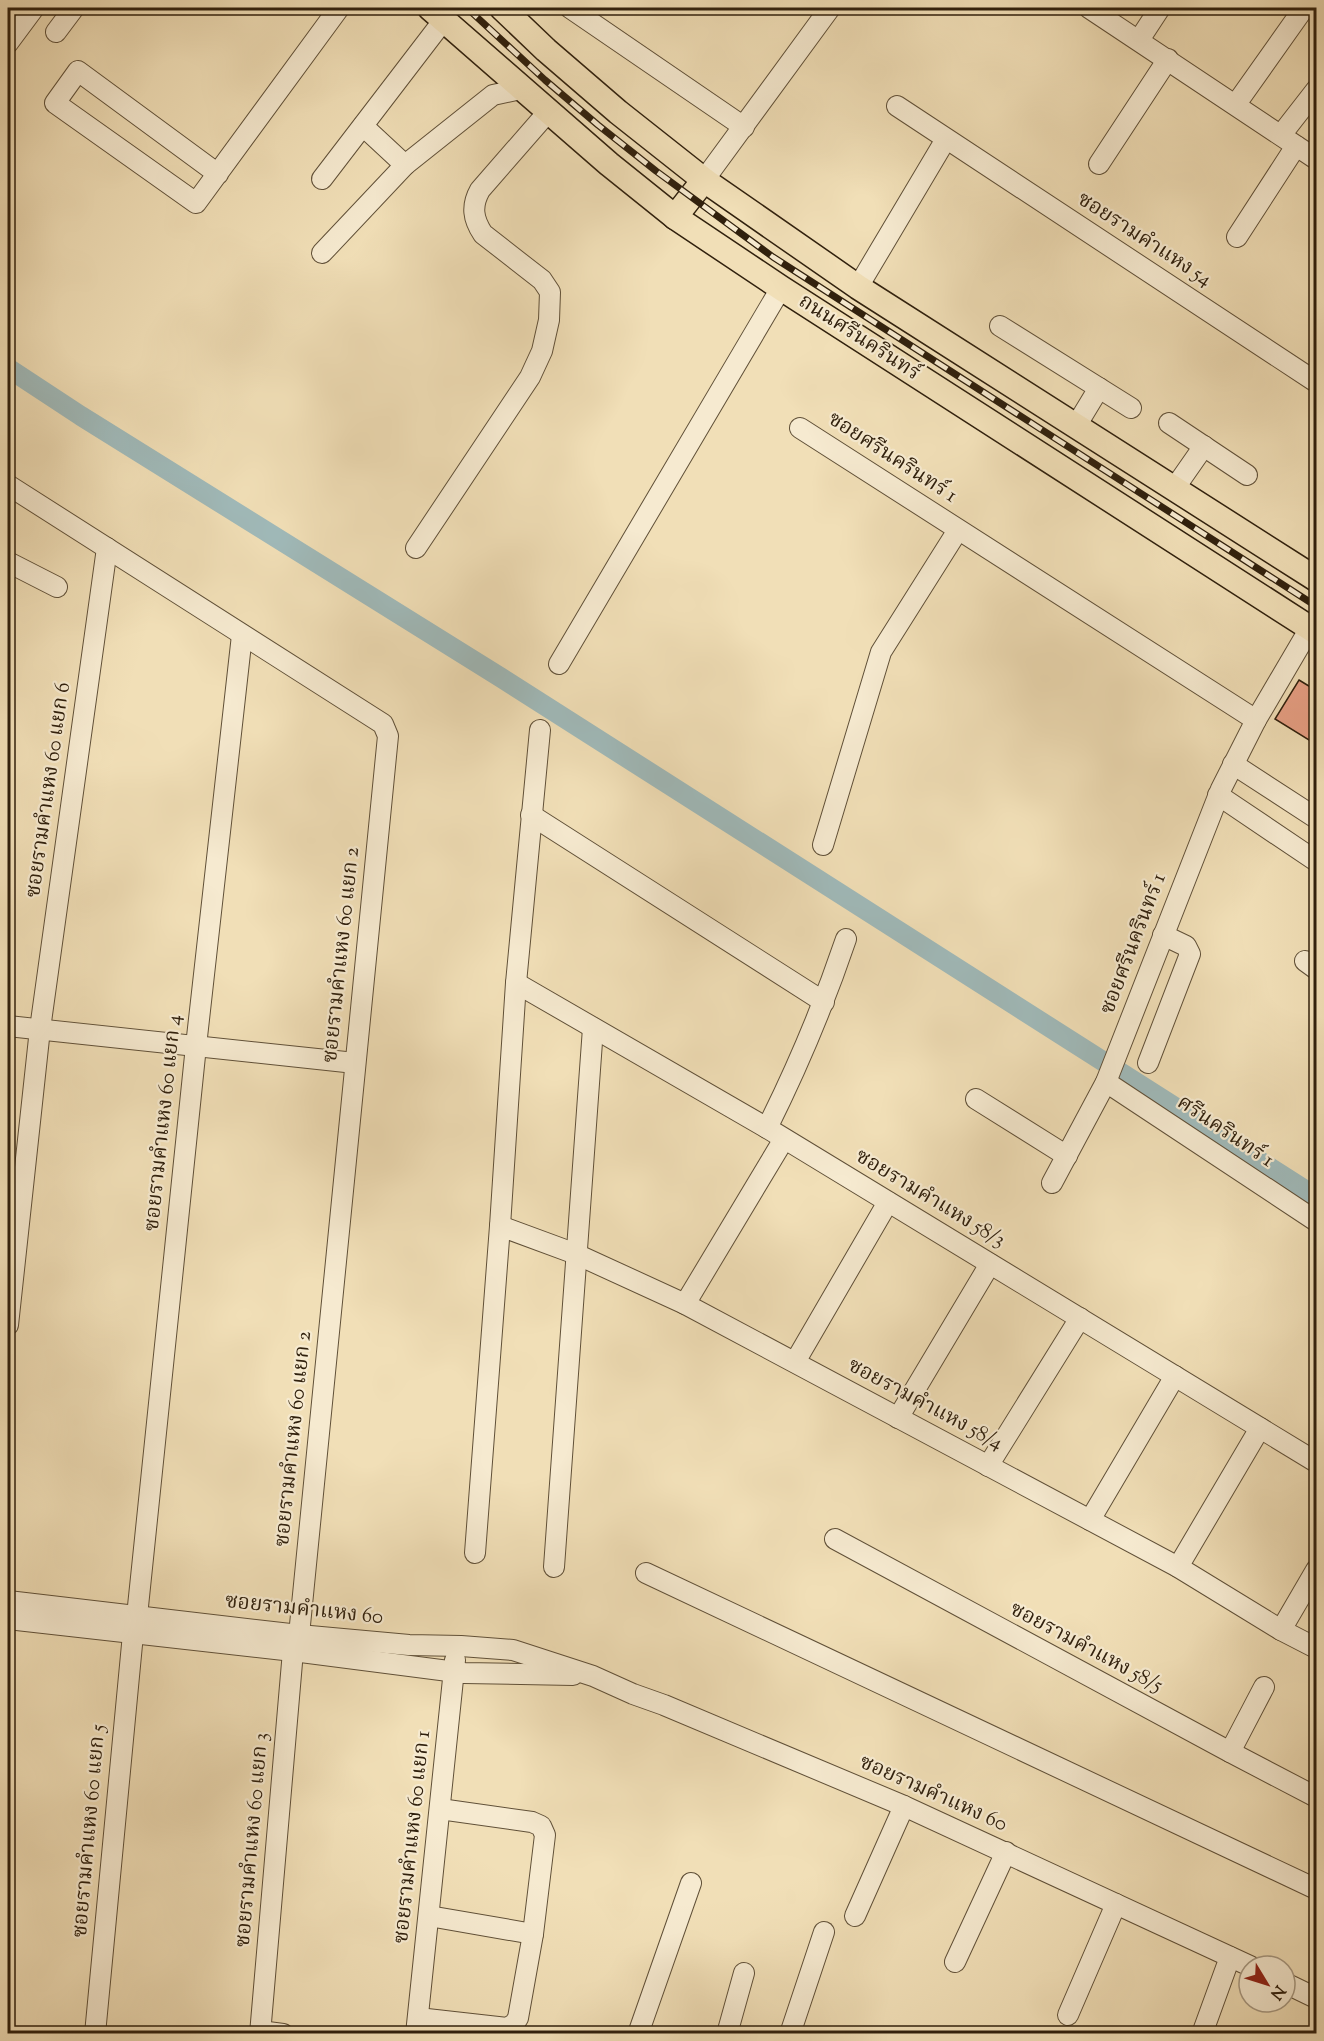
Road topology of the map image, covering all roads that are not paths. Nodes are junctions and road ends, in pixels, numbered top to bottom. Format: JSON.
{"nodes":[{"id":1,"x":34,"y":8,"type":"edge"},
{"id":2,"x":74,"y":8,"type":"edge"},
{"id":3,"x":339,"y":8,"type":"edge"},
{"id":4,"x":502,"y":8,"type":"edge"},
{"id":5,"x":570,"y":8,"type":"edge"},
{"id":6,"x":830,"y":8,"type":"edge"},
{"id":7,"x":1160,"y":8,"type":"edge"},
{"id":8,"x":1304,"y":8,"type":"edge"},
{"id":9,"x":1102,"y":11,"type":"edge"},
{"id":10,"x":436,"y":14,"type":"edge"},
{"id":11,"x":56,"y":32,"type":"dead end"},
{"id":12,"x":1139,"y":40,"type":"junction"},
{"id":13,"x":8,"y":44,"type":"edge"},
{"id":14,"x":1168,"y":59,"type":"junction"},
{"id":15,"x":521,"y":89,"type":"junction"},
{"id":16,"x":1317,"y":90,"type":"edge"},
{"id":17,"x":1236,"y":104,"type":"junction"},
{"id":18,"x":897,"y":106,"type":"dead end"},
{"id":19,"x":548,"y":112,"type":"junction"},
{"id":20,"x":363,"y":126,"type":"junction"},
{"id":21,"x":744,"y":127,"type":"junction"},
{"id":22,"x":946,"y":139,"type":"junction"},
{"id":23,"x":1289,"y":141,"type":"junction"},
{"id":24,"x":1317,"y":159,"type":"edge"},
{"id":25,"x":1099,"y":164,"type":"dead end"},
{"id":26,"x":405,"y":165,"type":"junction"},
{"id":27,"x":218,"y":174,"type":"junction"},
{"id":28,"x":322,"y":178,"type":"dead end"},
{"id":29,"x":704,"y":180,"type":"junction"},
{"id":30,"x":675,"y":217,"type":"junction"},
{"id":31,"x":1237,"y":237,"type":"dead end"},
{"id":32,"x":321,"y":254,"type":"dead end"},
{"id":33,"x":858,"y":287,"type":"junction"},
{"id":34,"x":781,"y":288,"type":"junction"},
{"id":35,"x":1000,"y":326,"type":"dead end"},
{"id":36,"x":1317,"y":382,"type":"edge"},
{"id":37,"x":1099,"y":388,"type":"junction"},
{"id":38,"x":1131,"y":408,"type":"dead end"},
{"id":39,"x":1169,"y":423,"type":"dead end"},
{"id":40,"x":1076,"y":426,"type":"junction"},
{"id":41,"x":800,"y":428,"type":"dead end"},
{"id":42,"x":1204,"y":446,"type":"junction"},
{"id":43,"x":1247,"y":475,"type":"dead end"},
{"id":44,"x":8,"y":485,"type":"edge"},
{"id":45,"x":1174,"y":489,"type":"junction"},
{"id":46,"x":958,"y":530,"type":"junction"},
{"id":47,"x":107,"y":548,"type":"junction"},
{"id":48,"x":416,"y":548,"type":"dead end"},
{"id":49,"x":8,"y":562,"type":"edge"},
{"id":50,"x":1317,"y":579,"type":"edge"},
{"id":51,"x":57,"y":587,"type":"dead end"},
{"id":52,"x":1313,"y":630,"type":"edge"},
{"id":53,"x":242,"y":634,"type":"junction"},
{"id":54,"x":559,"y":664,"type":"dead end"},
{"id":55,"x":1256,"y":720,"type":"junction"},
{"id":56,"x":540,"y":730,"type":"dead end"},
{"id":57,"x":1233,"y":764,"type":"junction"},
{"id":58,"x":1218,"y":795,"type":"junction"},
{"id":59,"x":531,"y":815,"type":"junction"},
{"id":60,"x":1317,"y":818,"type":"edge"},
{"id":61,"x":823,"y":845,"type":"dead end"},
{"id":62,"x":1317,"y":861,"type":"edge"},
{"id":63,"x":1163,"y":935,"type":"junction"},
{"id":64,"x":846,"y":939,"type":"dead end"},
{"id":65,"x":516,"y":983,"type":"junction"},
{"id":66,"x":824,"y":1002,"type":"junction"},
{"id":67,"x":8,"y":1026,"type":"edge"},
{"id":68,"x":593,"y":1028,"type":"junction"},
{"id":69,"x":40,"y":1029,"type":"junction"},
{"id":70,"x":196,"y":1046,"type":"junction"},
{"id":71,"x":356,"y":1063,"type":"junction"},
{"id":72,"x":1148,"y":1063,"type":"dead end"},
{"id":73,"x":1108,"y":1077,"type":"junction"},
{"id":74,"x":976,"y":1099,"type":"dead end"},
{"id":75,"x":766,"y":1128,"type":"junction"},
{"id":76,"x":784,"y":1139,"type":"junction"},
{"id":77,"x":1067,"y":1156,"type":"junction"},
{"id":78,"x":1052,"y":1183,"type":"dead end"},
{"id":79,"x":888,"y":1202,"type":"junction"},
{"id":80,"x":1317,"y":1221,"type":"edge"},
{"id":81,"x":500,"y":1226,"type":"junction"},
{"id":82,"x":576,"y":1254,"type":"junction"},
{"id":83,"x":990,"y":1264,"type":"junction"},
{"id":84,"x":685,"y":1304,"type":"junction"},
{"id":85,"x":1080,"y":1318,"type":"junction"},
{"id":86,"x":8,"y":1325,"type":"edge"},
{"id":87,"x":795,"y":1362,"type":"junction"},
{"id":88,"x":1174,"y":1376,"type":"junction"},
{"id":89,"x":898,"y":1418,"type":"junction"},
{"id":90,"x":1260,"y":1428,"type":"junction"},
{"id":91,"x":1317,"y":1462,"type":"edge"},
{"id":92,"x":988,"y":1466,"type":"junction"},
{"id":93,"x":1090,"y":1520,"type":"junction"},
{"id":94,"x":835,"y":1539,"type":"dead end"},
{"id":95,"x":475,"y":1553,"type":"dead end"},
{"id":96,"x":554,"y":1568,"type":"dead end"},
{"id":97,"x":1178,"y":1568,"type":"junction"},
{"id":98,"x":1317,"y":1570,"type":"edge"},
{"id":99,"x":646,"y":1573,"type":"dead end"},
{"id":100,"x":8,"y":1601,"type":"edge"},
{"id":101,"x":8,"y":1619,"type":"edge"},
{"id":102,"x":135,"y":1625,"type":"junction"},
{"id":103,"x":1281,"y":1630,"type":"junction"},
{"id":104,"x":296,"y":1643,"type":"junction"},
{"id":105,"x":457,"y":1646,"type":"junction"},
{"id":106,"x":1317,"y":1648,"type":"edge"},
{"id":107,"x":454,"y":1672,"type":"junction"},
{"id":108,"x":593,"y":1676,"type":"junction"},
{"id":109,"x":1264,"y":1687,"type":"dead end"},
{"id":110,"x":1230,"y":1752,"type":"junction"},
{"id":111,"x":1317,"y":1797,"type":"edge"},
{"id":112,"x":904,"y":1806,"type":"junction"},
{"id":113,"x":440,"y":1809,"type":"junction"},
{"id":114,"x":1006,"y":1852,"type":"junction"},
{"id":115,"x":691,"y":1883,"type":"dead end"},
{"id":116,"x":1317,"y":1889,"type":"edge"},
{"id":117,"x":1116,"y":1904,"type":"junction"},
{"id":118,"x":429,"y":1916,"type":"junction"},
{"id":119,"x":855,"y":1916,"type":"dead end"},
{"id":120,"x":824,"y":1932,"type":"dead end"},
{"id":121,"x":533,"y":1934,"type":"junction"},
{"id":122,"x":1230,"y":1957,"type":"junction"},
{"id":123,"x":1237,"y":1960,"type":"edge"},
{"id":124,"x":955,"y":1962,"type":"dead end"},
{"id":125,"x":744,"y":1973,"type":"dead end"},
{"id":126,"x":1297,"y":1989,"type":"edge"},
{"id":127,"x":1317,"y":1998,"type":"edge"},
{"id":128,"x":1068,"y":2015,"type":"dead end"},
{"id":129,"x":417,"y":2026,"type":"edge"},
{"id":130,"x":260,"y":2032,"type":"edge"},
{"id":131,"x":95,"y":2034,"type":"edge"},
{"id":132,"x":283,"y":2034,"type":"edge"},
{"id":133,"x":638,"y":2034,"type":"edge"},
{"id":134,"x":726,"y":2034,"type":"edge"},
{"id":135,"x":790,"y":2034,"type":"edge"},
{"id":136,"x":1202,"y":2034,"type":"edge"}],
"edges":[{"from":1,"to":13,"type":"street"},
{"from":2,"to":11,"type":"street"},
{"from":3,"to":27,"type":"street"},
{"from":4,"to":29,"type":"main road","name":"ถนนศรีนครินทร์"},
{"from":5,"to":21,"type":"street"},
{"from":6,"to":21,"type":"street"},
{"from":7,"to":12,"type":"street"},
{"from":8,"to":17,"type":"street"},
{"from":9,"to":12,"type":"street"},
{"from":10,"to":15,"type":"main road","name":"ถนนศรีนครินทร์"},
{"from":10,"to":20,"type":"street"},
{"from":12,"to":14,"type":"street"},
{"from":14,"to":17,"type":"street"},
{"from":14,"to":25,"type":"street"},
{"from":15,"to":19,"type":"main road","name":"ถนนศรีนครินทร์"},
{"from":15,"to":26,"type":"street"},
{"from":16,"to":23,"type":"street"},
{"from":17,"to":23,"type":"street"},
{"from":18,"to":22,"type":"street","name":"ซอยรามคำแหง 54"},
{"from":19,"to":30,"type":"main road","name":"ถนนศรีนครินทร์"},
{"from":19,"to":48,"type":"street"},
{"from":20,"to":26,"type":"street"},
{"from":20,"to":28,"type":"street"},
{"from":21,"to":29,"type":"street"},
{"from":22,"to":33,"type":"street"},
{"from":22,"to":36,"type":"street","name":"ซอยรามคำแหง 54"},
{"from":23,"to":24,"type":"street"},
{"from":23,"to":31,"type":"street"},
{"from":26,"to":32,"type":"street"},
{"from":27,"to":27,"type":"street"},
{"from":29,"to":30,"type":"main road"},
{"from":29,"to":33,"type":"main road","name":"ถนนศรีนครินทร์"},
{"from":30,"to":34,"type":"main road","name":"ถนนศรีนครินทร์"},
{"from":33,"to":40,"type":"main road","name":"ถนนศรีนครินทร์"},
{"from":34,"to":52,"type":"main road","name":"ถนนศรีนครินทร์"},
{"from":34,"to":54,"type":"street"},
{"from":35,"to":37,"type":"street"},
{"from":37,"to":38,"type":"street"},
{"from":37,"to":40,"type":"street"},
{"from":39,"to":42,"type":"street"},
{"from":40,"to":45,"type":"main road","name":"ถนนศรีนครินทร์"},
{"from":41,"to":46,"type":"street","name":"ซอยศรีนครินทร์ 1"},
{"from":42,"to":43,"type":"street"},
{"from":42,"to":45,"type":"street"},
{"from":44,"to":47,"type":"street","name":"ซอยรามคำแหง 60 แยก 2"},
{"from":45,"to":50,"type":"main road","name":"ถนนศรีนครินทร์"},
{"from":46,"to":55,"type":"street","name":"ซอยศรีนครินทร์ 1"},
{"from":46,"to":61,"type":"street","name":"ซอยศรีนครินทร์ 1"},
{"from":47,"to":53,"type":"street","name":"ซอยรามคำแหง 60 แยก 2"},
{"from":47,"to":69,"type":"street","name":"ซอยรามคำแหง 60 แยก 6"},
{"from":49,"to":51,"type":"street"},
{"from":52,"to":55,"type":"street","name":"ซอยศรีนครินทร์ 1"},
{"from":53,"to":70,"type":"street","name":"ซอยรามคำแหง 60 แยก 4"},
{"from":53,"to":71,"type":"street","name":"ซอยรามคำแหง 60 แยก 2"},
{"from":55,"to":57,"type":"street","name":"ซอยศรีนครินทร์ 1"},
{"from":56,"to":59,"type":"street"},
{"from":57,"to":58,"type":"street","name":"ซอยศรีนครินทร์ 1"},
{"from":57,"to":60,"type":"street"},
{"from":58,"to":62,"type":"street"},
{"from":58,"to":63,"type":"street","name":"ซอยศรีนครินทร์ 1"},
{"from":59,"to":65,"type":"street"},
{"from":59,"to":66,"type":"street"},
{"from":63,"to":72,"type":"street"},
{"from":63,"to":73,"type":"street","name":"ซอยศรีนครินทร์ 1"},
{"from":64,"to":66,"type":"street"},
{"from":65,"to":68,"type":"street","name":"ซอยรามคำแหง 58/3"},
{"from":65,"to":81,"type":"street"},
{"from":66,"to":75,"type":"street"},
{"from":67,"to":69,"type":"street"},
{"from":68,"to":75,"type":"street","name":"ซอยรามคำแหง 58/3"},
{"from":68,"to":82,"type":"street"},
{"from":69,"to":70,"type":"street"},
{"from":69,"to":86,"type":"street","name":"ซอยรามคำแหง 60 แยก 6"},
{"from":70,"to":71,"type":"street"},
{"from":70,"to":102,"type":"street","name":"ซอยรามคำแหง 60 แยก 4"},
{"from":71,"to":104,"type":"street","name":"ซอยรามคำแหง 60 แยก 2"},
{"from":73,"to":77,"type":"street","name":"ซอยศรีนครินทร์ 1"},
{"from":73,"to":80,"type":"street","name":"ศรีนครินทร์ 1"},
{"from":74,"to":77,"type":"street"},
{"from":75,"to":76,"type":"street","name":"ซอยรามคำแหง 58/3"},
{"from":76,"to":79,"type":"street","name":"ซอยรามคำแหง 58/3"},
{"from":76,"to":84,"type":"street"},
{"from":77,"to":78,"type":"street","name":"ซอยศรีนครินทร์ 1"},
{"from":79,"to":83,"type":"street","name":"ซอยรามคำแหง 58/3"},
{"from":79,"to":87,"type":"street"},
{"from":81,"to":82,"type":"street","name":"ซอยรามคำแหง 58/4"},
{"from":81,"to":95,"type":"street"},
{"from":82,"to":84,"type":"street","name":"ซอยรามคำแหง 58/4"},
{"from":82,"to":96,"type":"street"},
{"from":83,"to":85,"type":"street","name":"ซอยรามคำแหง 58/3"},
{"from":83,"to":89,"type":"street"},
{"from":84,"to":87,"type":"street","name":"ซอยรามคำแหง 58/4"},
{"from":85,"to":88,"type":"street","name":"ซอยรามคำแหง 58/3"},
{"from":85,"to":92,"type":"street"},
{"from":87,"to":89,"type":"street","name":"ซอยรามคำแหง 58/4"},
{"from":88,"to":90,"type":"street","name":"ซอยรามคำแหง 58/3"},
{"from":88,"to":93,"type":"street"},
{"from":89,"to":92,"type":"street","name":"ซอยรามคำแหง 58/4"},
{"from":90,"to":91,"type":"street","name":"ซอยรามคำแหง 58/3"},
{"from":90,"to":97,"type":"street"},
{"from":92,"to":93,"type":"street","name":"ซอยรามคำแหง 58/4"},
{"from":93,"to":97,"type":"street","name":"ซอยรามคำแหง 58/4"},
{"from":94,"to":110,"type":"street","name":"ซอยรามคำแหง 58/5"},
{"from":97,"to":103,"type":"street","name":"ซอยรามคำแหง 58/4"},
{"from":98,"to":103,"type":"street"},
{"from":99,"to":116,"type":"street"},
{"from":100,"to":102,"type":"street","name":"ซอยรามคำแหง 60"},
{"from":101,"to":102,"type":"street","name":"ซอยรามคำแหง 60"},
{"from":102,"to":104,"type":"street","name":"ซอยรามคำแหง 60"},
{"from":102,"to":131,"type":"street","name":"ซอยรามคำแหง 60 แยก 5"},
{"from":103,"to":106,"type":"street","name":"ซอยรามคำแหง 58/4"},
{"from":104,"to":105,"type":"street","name":"ซอยรามคำแหง 60"},
{"from":104,"to":107,"type":"street","name":"ซอยรามคำแหง 60"},
{"from":104,"to":130,"type":"street","name":"ซอยรามคำแหง 60 แยก 3"},
{"from":105,"to":107,"type":"street","name":"ซอยรามคำแหง 60 แยก 1"},
{"from":105,"to":108,"type":"street","name":"ซอยรามคำแหง 60"},
{"from":107,"to":108,"type":"street","name":"ซอยรามคำแหง 60"},
{"from":107,"to":113,"type":"street","name":"ซอยรามคำแหง 60 แยก 1"},
{"from":108,"to":112,"type":"street","name":"ซอยรามคำแหง 60"},
{"from":109,"to":110,"type":"street"},
{"from":110,"to":111,"type":"street","name":"ซอยรามคำแหง 58/5"},
{"from":112,"to":114,"type":"street","name":"ซอยรามคำแหง 60"},
{"from":112,"to":119,"type":"street"},
{"from":113,"to":118,"type":"street","name":"ซอยรามคำแหง 60 แยก 1"},
{"from":113,"to":121,"type":"street"},
{"from":114,"to":117,"type":"street","name":"ซอยรามคำแหง 60"},
{"from":114,"to":124,"type":"street"},
{"from":115,"to":133,"type":"street"},
{"from":117,"to":122,"type":"street","name":"ซอยรามคำแหง 60"},
{"from":117,"to":128,"type":"street"},
{"from":118,"to":121,"type":"street"},
{"from":118,"to":129,"type":"street","name":"ซอยรามคำแหง 60 แยก 1"},
{"from":120,"to":135,"type":"street"},
{"from":121,"to":129,"type":"street"},
{"from":122,"to":123,"type":"street","name":"ซอยรามคำแหง 60"},
{"from":122,"to":136,"type":"street"},
{"from":125,"to":134,"type":"street"},
{"from":126,"to":127,"type":"street"},
{"from":130,"to":132,"type":"street"}]}
